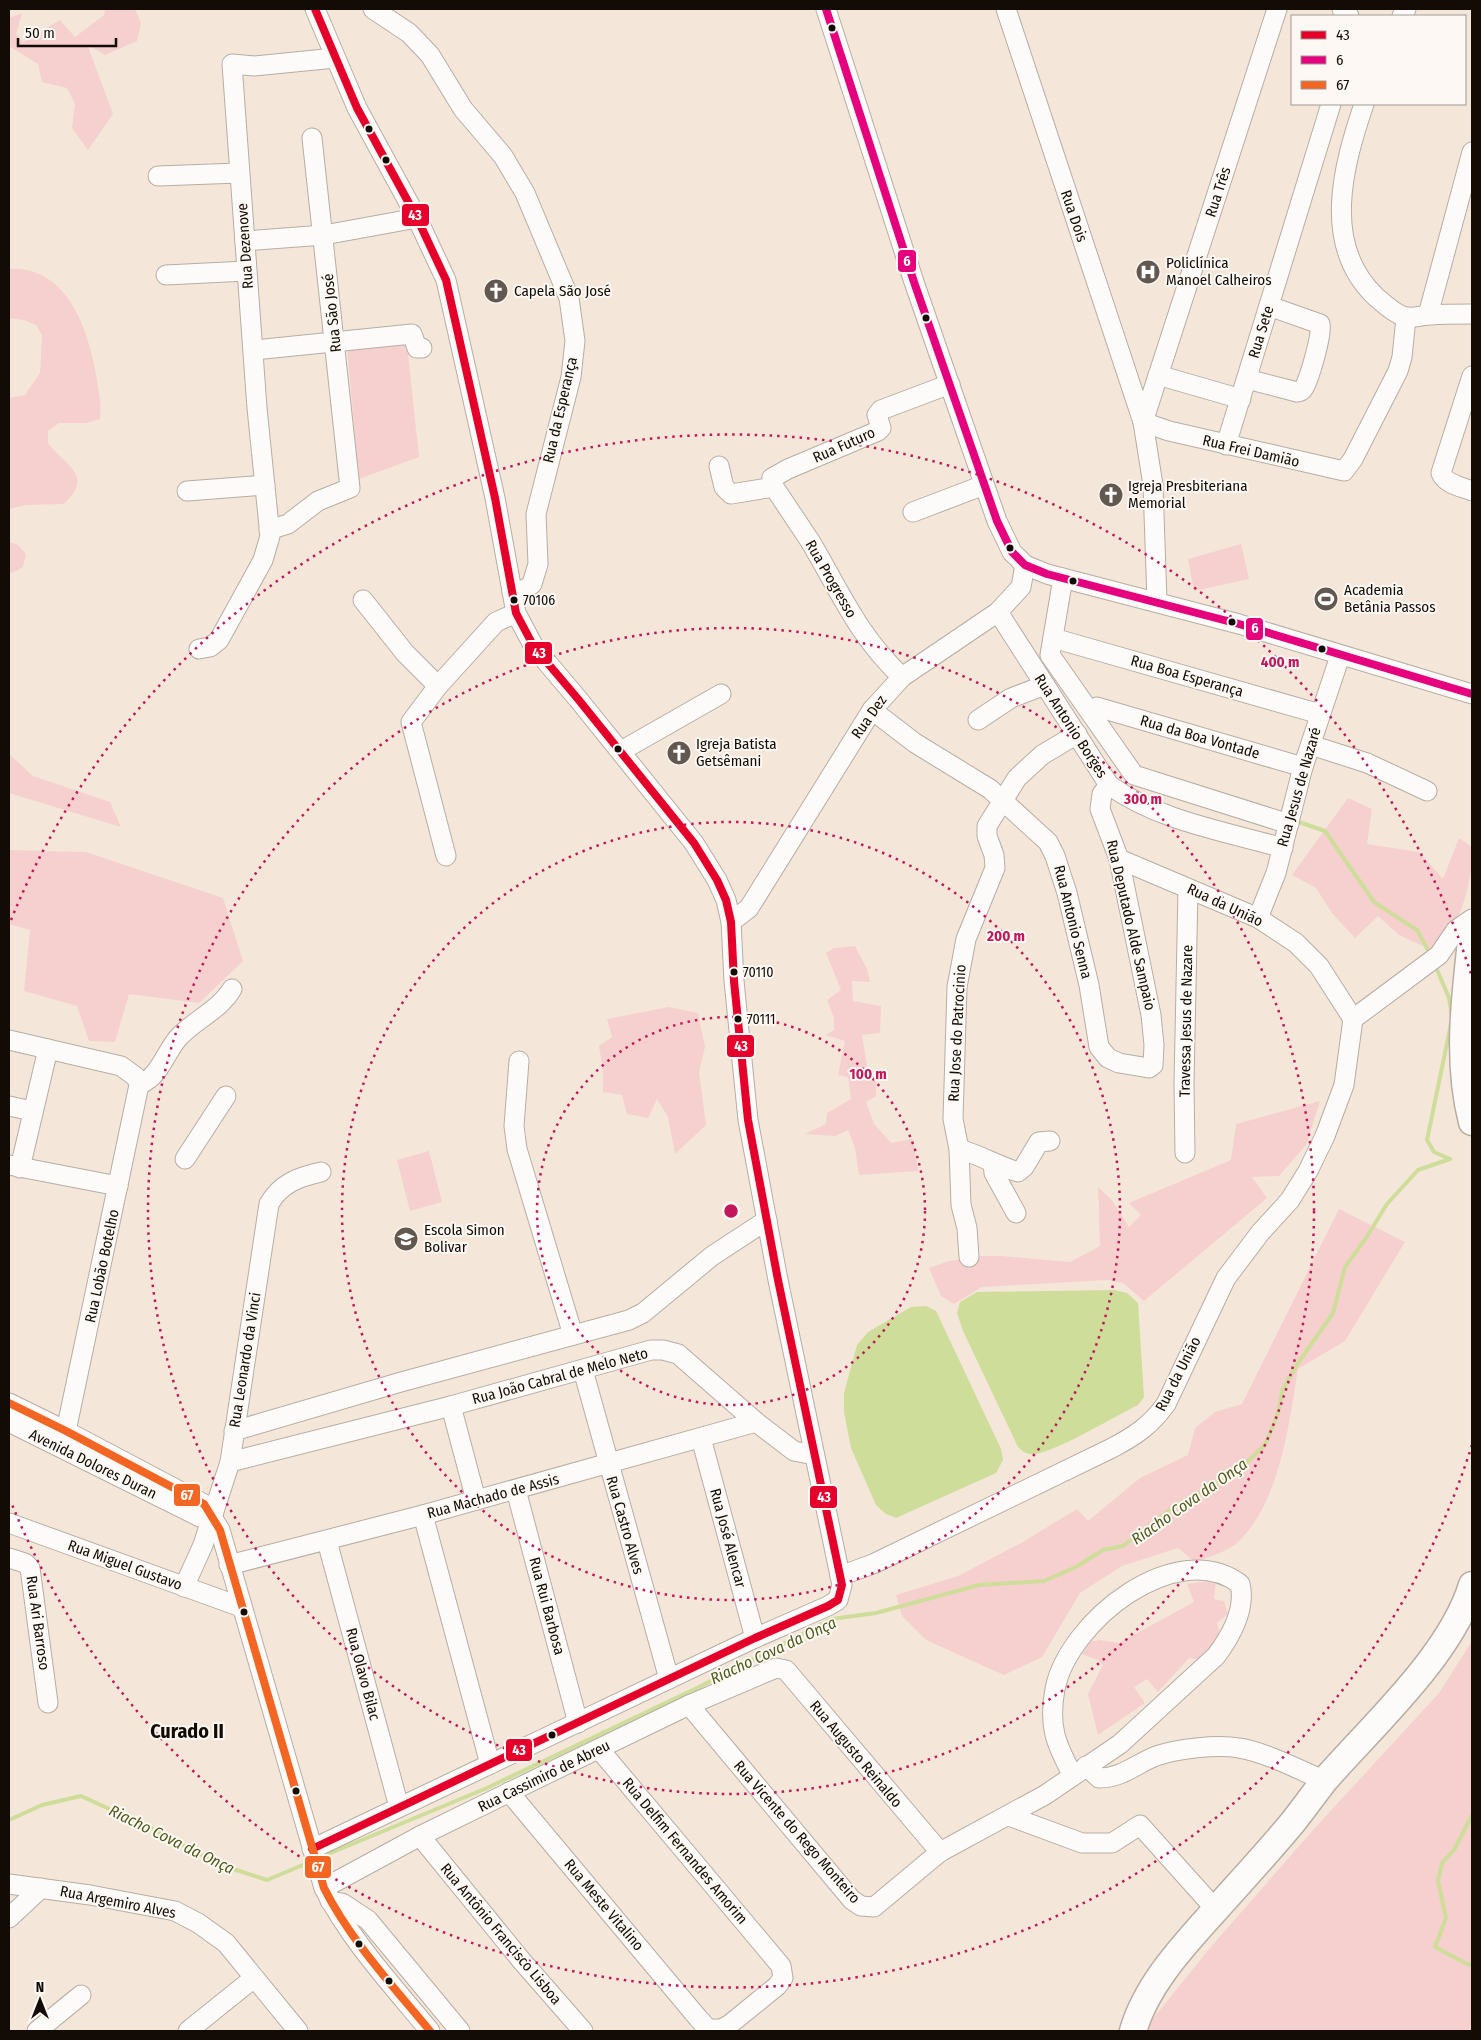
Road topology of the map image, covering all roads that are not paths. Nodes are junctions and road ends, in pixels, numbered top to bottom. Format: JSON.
{"nodes":[{"id":1,"x":315,"y":9,"type":"edge"},
{"id":2,"x":373,"y":9,"type":"edge"},
{"id":3,"x":826,"y":9,"type":"edge"},
{"id":4,"x":1006,"y":9,"type":"edge"},
{"id":5,"x":1277,"y":9,"type":"edge"},
{"id":6,"x":335,"y":58,"type":"junction"},
{"id":7,"x":1331,"y":105,"type":"edge"},
{"id":8,"x":1364,"y":105,"type":"edge"},
{"id":9,"x":312,"y":138,"type":"dead end"},
{"id":10,"x":1472,"y":152,"type":"edge"},
{"id":11,"x":240,"y":173,"type":"junction"},
{"id":12,"x":158,"y":176,"type":"dead end"},
{"id":13,"x":417,"y":218,"type":"junction"},
{"id":14,"x":324,"y":235,"type":"junction"},
{"id":15,"x":245,"y":241,"type":"junction"},
{"id":16,"x":246,"y":270,"type":"junction"},
{"id":17,"x":166,"y":275,"type":"dead end"},
{"id":18,"x":1269,"y":306,"type":"junction"},
{"id":19,"x":1472,"y":314,"type":"edge"},
{"id":20,"x":1428,"y":315,"type":"junction"},
{"id":21,"x":1406,"y":318,"type":"junction"},
{"id":22,"x":336,"y":342,"type":"junction"},
{"id":23,"x":422,"y":348,"type":"dead end"},
{"id":24,"x":254,"y":350,"type":"junction"},
{"id":25,"x":1158,"y":374,"type":"junction"},
{"id":26,"x":1472,"y":376,"type":"edge"},
{"id":27,"x":1247,"y":380,"type":"junction"},
{"id":28,"x":950,"y":384,"type":"junction"},
{"id":29,"x":1241,"y":399,"type":"junction"},
{"id":30,"x":1143,"y":422,"type":"junction"},
{"id":31,"x":1226,"y":445,"type":"junction"},
{"id":32,"x":719,"y":466,"type":"dead end"},
{"id":33,"x":775,"y":481,"type":"junction"},
{"id":34,"x":265,"y":485,"type":"junction"},
{"id":35,"x":984,"y":485,"type":"junction"},
{"id":36,"x":186,"y":491,"type":"dead end"},
{"id":37,"x":1472,"y":491,"type":"edge"},
{"id":38,"x":913,"y":512,"type":"dead end"},
{"id":39,"x":269,"y":530,"type":"junction"},
{"id":40,"x":1025,"y":565,"type":"junction"},
{"id":41,"x":1055,"y":576,"type":"junction"},
{"id":42,"x":512,"y":592,"type":"junction"},
{"id":43,"x":363,"y":600,"type":"dead end"},
{"id":44,"x":1157,"y":601,"type":"junction"},
{"id":45,"x":998,"y":612,"type":"junction"},
{"id":46,"x":516,"y":613,"type":"junction"},
{"id":47,"x":1053,"y":638,"type":"junction"},
{"id":48,"x":199,"y":649,"type":"dead end"},
{"id":49,"x":1340,"y":656,"type":"junction"},
{"id":50,"x":902,"y":677,"type":"junction"},
{"id":51,"x":1045,"y":685,"type":"junction"},
{"id":52,"x":438,"y":686,"type":"junction"},
{"id":53,"x":721,"y":694,"type":"dead end"},
{"id":54,"x":1472,"y":694,"type":"edge"},
{"id":55,"x":1097,"y":707,"type":"dead end"},
{"id":56,"x":872,"y":710,"type":"junction"},
{"id":57,"x":1320,"y":714,"type":"junction"},
{"id":58,"x":978,"y":720,"type":"dead end"},
{"id":59,"x":1077,"y":734,"type":"junction"},
{"id":60,"x":1310,"y":744,"type":"junction"},
{"id":61,"x":621,"y":751,"type":"junction"},
{"id":62,"x":1303,"y":767,"type":"junction"},
{"id":63,"x":1109,"y":785,"type":"junction"},
{"id":64,"x":1427,"y":791,"type":"dead end"},
{"id":65,"x":1003,"y":800,"type":"junction"},
{"id":66,"x":1289,"y":824,"type":"junction"},
{"id":67,"x":1283,"y":848,"type":"junction"},
{"id":68,"x":446,"y":856,"type":"dead end"},
{"id":69,"x":1119,"y":859,"type":"junction"},
{"id":70,"x":1188,"y":889,"type":"junction"},
{"id":71,"x":1258,"y":918,"type":"junction"},
{"id":72,"x":1472,"y":919,"type":"edge"},
{"id":73,"x":731,"y":922,"type":"junction"},
{"id":74,"x":1472,"y":932,"type":"edge"},
{"id":75,"x":232,"y":989,"type":"dead end"},
{"id":76,"x":1353,"y":1019,"type":"junction"},
{"id":77,"x":9,"y":1040,"type":"edge"},
{"id":78,"x":48,"y":1049,"type":"junction"},
{"id":79,"x":519,"y":1061,"type":"dead end"},
{"id":80,"x":1150,"y":1068,"type":"joint"},
{"id":81,"x":139,"y":1085,"type":"junction"},
{"id":82,"x":226,"y":1096,"type":"dead end"},
{"id":83,"x":9,"y":1106,"type":"edge"},
{"id":84,"x":32,"y":1112,"type":"junction"},
{"id":85,"x":1472,"y":1122,"type":"edge"},
{"id":86,"x":1050,"y":1141,"type":"dead end"},
{"id":87,"x":959,"y":1149,"type":"junction"},
{"id":88,"x":1186,"y":1153,"type":"dead end"},
{"id":89,"x":185,"y":1159,"type":"dead end"},
{"id":90,"x":993,"y":1163,"type":"junction"},
{"id":91,"x":14,"y":1166,"type":"edge"},
{"id":92,"x":321,"y":1172,"type":"dead end"},
{"id":93,"x":118,"y":1186,"type":"junction"},
{"id":94,"x":1016,"y":1213,"type":"dead end"},
{"id":95,"x":767,"y":1220,"type":"junction"},
{"id":96,"x":968,"y":1257,"type":"dead end"},
{"id":97,"x":573,"y":1335,"type":"junction"},
{"id":98,"x":583,"y":1370,"type":"junction"},
{"id":99,"x":9,"y":1403,"type":"edge"},
{"id":100,"x":451,"y":1406,"type":"junction"},
{"id":101,"x":9,"y":1422,"type":"edge"},
{"id":102,"x":756,"y":1422,"type":"junction"},
{"id":103,"x":234,"y":1431,"type":"junction"},
{"id":104,"x":62,"y":1438,"type":"junction"},
{"id":105,"x":701,"y":1438,"type":"junction"},
{"id":106,"x":814,"y":1455,"type":"junction"},
{"id":107,"x":230,"y":1462,"type":"junction"},
{"id":108,"x":608,"y":1464,"type":"junction"},
{"id":109,"x":516,"y":1490,"type":"junction"},
{"id":110,"x":476,"y":1500,"type":"junction"},
{"id":111,"x":211,"y":1514,"type":"junction"},
{"id":112,"x":422,"y":1515,"type":"junction"},
{"id":113,"x":9,"y":1523,"type":"edge"},
{"id":114,"x":327,"y":1541,"type":"junction"},
{"id":115,"x":9,"y":1558,"type":"edge"},
{"id":116,"x":229,"y":1565,"type":"junction"},
{"id":117,"x":840,"y":1576,"type":"junction"},
{"id":118,"x":1472,"y":1585,"type":"edge"},
{"id":119,"x":184,"y":1587,"type":"junction"},
{"id":120,"x":241,"y":1607,"type":"junction"},
{"id":121,"x":755,"y":1638,"type":"junction"},
{"id":122,"x":767,"y":1671,"type":"joint"},
{"id":123,"x":669,"y":1679,"type":"junction"},
{"id":124,"x":48,"y":1703,"type":"dead end"},
{"id":125,"x":689,"y":1705,"type":"junction"},
{"id":126,"x":578,"y":1722,"type":"junction"},
{"id":127,"x":599,"y":1748,"type":"junction"},
{"id":128,"x":490,"y":1764,"type":"junction"},
{"id":129,"x":1079,"y":1771,"type":"junction"},
{"id":130,"x":1325,"y":1781,"type":"junction"},
{"id":131,"x":509,"y":1792,"type":"junction"},
{"id":132,"x":398,"y":1807,"type":"junction"},
{"id":133,"x":1009,"y":1816,"type":"junction"},
{"id":134,"x":420,"y":1836,"type":"junction"},
{"id":135,"x":940,"y":1852,"type":"junction"},
{"id":136,"x":320,"y":1873,"type":"junction"},
{"id":137,"x":9,"y":1884,"type":"edge"},
{"id":138,"x":41,"y":1888,"type":"junction"},
{"id":139,"x":1209,"y":1902,"type":"dead end"},
{"id":140,"x":9,"y":1918,"type":"edge"},
{"id":141,"x":254,"y":1978,"type":"junction"},
{"id":142,"x":81,"y":1994,"type":"dead end"},
{"id":143,"x":698,"y":2018,"type":"joint"},
{"id":144,"x":36,"y":2031,"type":"edge"},
{"id":145,"x":188,"y":2031,"type":"edge"},
{"id":146,"x":298,"y":2031,"type":"edge"},
{"id":147,"x":430,"y":2031,"type":"edge"},
{"id":148,"x":460,"y":2031,"type":"edge"},
{"id":149,"x":583,"y":2031,"type":"edge"},
{"id":150,"x":1133,"y":2031,"type":"edge"}],
"edges":[{"from":1,"to":6,"type":"street"},
{"from":2,"to":42,"type":"street","name":"Rua da Esperança"},
{"from":3,"to":28,"type":"street"},
{"from":4,"to":30,"type":"street","name":"Rua Dois"},
{"from":5,"to":25,"type":"street","name":"Rua Três"},
{"from":6,"to":11,"type":"street","name":"Rua Dezenove"},
{"from":6,"to":13,"type":"street"},
{"from":7,"to":18,"type":"street","name":"Rua Sete"},
{"from":8,"to":21,"type":"street"},
{"from":9,"to":14,"type":"street","name":"Rua São José"},
{"from":10,"to":20,"type":"street"},
{"from":11,"to":12,"type":"street"},
{"from":11,"to":15,"type":"street","name":"Rua Dezenove"},
{"from":13,"to":14,"type":"street"},
{"from":13,"to":42,"type":"street"},
{"from":14,"to":15,"type":"street"},
{"from":14,"to":22,"type":"street","name":"Rua São José"},
{"from":15,"to":16,"type":"street","name":"Rua Dezenove"},
{"from":16,"to":17,"type":"street"},
{"from":16,"to":24,"type":"street","name":"Rua Dezenove"},
{"from":18,"to":27,"type":"street","name":"Rua Sete"},
{"from":18,"to":27,"type":"street"},
{"from":19,"to":20,"type":"street"},
{"from":20,"to":21,"type":"street"},
{"from":21,"to":31,"type":"street","name":"Rua Frei Damião"},
{"from":22,"to":23,"type":"street"},
{"from":22,"to":24,"type":"street"},
{"from":22,"to":39,"type":"street","name":"Rua São José"},
{"from":24,"to":34,"type":"street","name":"Rua Dezenove"},
{"from":25,"to":29,"type":"street"},
{"from":25,"to":30,"type":"street","name":"Rua Três"},
{"from":26,"to":37,"type":"street"},
{"from":27,"to":29,"type":"street","name":"Rua Sete"},
{"from":28,"to":33,"type":"street","name":"Rua Futuro"},
{"from":28,"to":35,"type":"street"},
{"from":29,"to":31,"type":"street","name":"Rua Sete"},
{"from":30,"to":31,"type":"street","name":"Rua Frei Damião"},
{"from":30,"to":44,"type":"street","name":"Rua Três"},
{"from":32,"to":33,"type":"street"},
{"from":33,"to":50,"type":"street","name":"Rua Progresso"},
{"from":34,"to":36,"type":"street"},
{"from":34,"to":39,"type":"street","name":"Rua Dezenove"},
{"from":35,"to":38,"type":"street"},
{"from":35,"to":40,"type":"street"},
{"from":39,"to":48,"type":"street","name":"Rua Dezenove"},
{"from":40,"to":41,"type":"street"},
{"from":40,"to":45,"type":"street","name":"Rua Dez"},
{"from":41,"to":44,"type":"street"},
{"from":41,"to":47,"type":"street"},
{"from":42,"to":46,"type":"street"},
{"from":43,"to":52,"type":"street"},
{"from":44,"to":49,"type":"street"},
{"from":45,"to":50,"type":"street","name":"Rua Dez"},
{"from":45,"to":51,"type":"street","name":"Rua Antonio Borges"},
{"from":46,"to":52,"type":"street"},
{"from":46,"to":61,"type":"street"},
{"from":47,"to":57,"type":"street","name":"Rua Boa Esperança"},
{"from":47,"to":66,"type":"street"},
{"from":49,"to":54,"type":"street"},
{"from":49,"to":57,"type":"street","name":"Rua Jesus de Nazaré"},
{"from":50,"to":56,"type":"street","name":"Rua Dez"},
{"from":51,"to":58,"type":"street"},
{"from":51,"to":59,"type":"street","name":"Rua Antonio Borges"},
{"from":52,"to":68,"type":"street"},
{"from":53,"to":61,"type":"street"},
{"from":55,"to":62,"type":"street","name":"Rua da Boa Vontade"},
{"from":56,"to":65,"type":"street","name":"Rua Antonio Senna"},
{"from":56,"to":73,"type":"street","name":"Rua Dez"},
{"from":57,"to":60,"type":"street","name":"Rua Jesus de Nazaré"},
{"from":59,"to":63,"type":"street","name":"Rua Antonio Borges"},
{"from":59,"to":65,"type":"street","name":"Rua Jose do Patrocinio"},
{"from":60,"to":62,"type":"street","name":"Rua Jesus de Nazaré"},
{"from":60,"to":64,"type":"street"},
{"from":61,"to":73,"type":"street"},
{"from":62,"to":66,"type":"street","name":"Rua Jesus de Nazaré"},
{"from":63,"to":67,"type":"street","name":"Rua Antonio Borges"},
{"from":63,"to":69,"type":"street","name":"Rua Deputado Alde Sampaio"},
{"from":65,"to":80,"type":"street","name":"Rua Antonio Senna"},
{"from":65,"to":87,"type":"street","name":"Rua Jose do Patrocinio"},
{"from":66,"to":67,"type":"street","name":"Rua Jesus de Nazaré"},
{"from":67,"to":71,"type":"street","name":"Rua Jesus de Nazaré"},
{"from":69,"to":70,"type":"street","name":"Rua da União"},
{"from":69,"to":80,"type":"street","name":"Rua Deputado Alde Sampaio"},
{"from":70,"to":71,"type":"street","name":"Rua da União"},
{"from":70,"to":88,"type":"street","name":"Travessa Jesus de Nazare"},
{"from":71,"to":76,"type":"street","name":"Rua da União"},
{"from":72,"to":76,"type":"street"},
{"from":73,"to":95,"type":"street"},
{"from":74,"to":85,"type":"highway"},
{"from":75,"to":81,"type":"street"},
{"from":76,"to":117,"type":"street","name":"Rua da União"},
{"from":77,"to":78,"type":"street"},
{"from":78,"to":81,"type":"street"},
{"from":78,"to":84,"type":"street"},
{"from":79,"to":97,"type":"street"},
{"from":81,"to":93,"type":"street","name":"Rua Lobão Botelho"},
{"from":82,"to":89,"type":"street"},
{"from":83,"to":84,"type":"street"},
{"from":84,"to":91,"type":"street"},
{"from":86,"to":90,"type":"street"},
{"from":87,"to":90,"type":"street"},
{"from":87,"to":96,"type":"street","name":"Rua Jose do Patrocinio"},
{"from":90,"to":94,"type":"street"},
{"from":91,"to":93,"type":"street"},
{"from":92,"to":103,"type":"street","name":"Rua Leonardo da Vinci"},
{"from":93,"to":104,"type":"street","name":"Rua Lobão Botelho"},
{"from":95,"to":97,"type":"street"},
{"from":95,"to":106,"type":"street"},
{"from":97,"to":103,"type":"street"},
{"from":98,"to":100,"type":"street","name":"Rua João Cabral de Melo Neto"},
{"from":98,"to":102,"type":"street","name":"Rua João Cabral de Melo Neto"},
{"from":98,"to":108,"type":"street","name":"Rua Castro Alves"},
{"from":99,"to":104,"type":"street","name":"Avenida Dolores Duran"},
{"from":100,"to":107,"type":"street","name":"Rua João Cabral de Melo Neto"},
{"from":100,"to":110,"type":"street"},
{"from":101,"to":104,"type":"street","name":"Avenida Dolores Duran"},
{"from":102,"to":105,"type":"street","name":"Rua Machado de Assis"},
{"from":102,"to":106,"type":"street","name":"Rua João Cabral de Melo Neto"},
{"from":103,"to":107,"type":"street","name":"Rua Leonardo da Vinci"},
{"from":104,"to":111,"type":"street","name":"Avenida Dolores Duran"},
{"from":105,"to":108,"type":"street","name":"Rua Machado de Assis"},
{"from":105,"to":121,"type":"street","name":"Rua José Alencar"},
{"from":106,"to":117,"type":"street"},
{"from":107,"to":111,"type":"street","name":"Rua Leonardo da Vinci"},
{"from":108,"to":109,"type":"street","name":"Rua Machado de Assis"},
{"from":108,"to":123,"type":"street","name":"Rua Castro Alves"},
{"from":109,"to":110,"type":"street","name":"Rua Machado de Assis"},
{"from":109,"to":126,"type":"street","name":"Rua Rui Barbosa"},
{"from":110,"to":112,"type":"street","name":"Rua Machado de Assis"},
{"from":111,"to":116,"type":"street"},
{"from":111,"to":119,"type":"street","name":"Rua Leonardo da Vinci"},
{"from":112,"to":114,"type":"street","name":"Rua Machado de Assis"},
{"from":112,"to":128,"type":"street"},
{"from":113,"to":119,"type":"street","name":"Rua Miguel Gustavo"},
{"from":114,"to":116,"type":"street","name":"Rua Machado de Assis"},
{"from":114,"to":132,"type":"street","name":"Rua Olavo Bilac"},
{"from":115,"to":124,"type":"street","name":"Rua Ari Barroso"},
{"from":116,"to":120,"type":"street"},
{"from":117,"to":121,"type":"street"},
{"from":118,"to":130,"type":"highway"},
{"from":119,"to":120,"type":"street","name":"Rua Miguel Gustavo"},
{"from":120,"to":136,"type":"street"},
{"from":121,"to":123,"type":"street"},
{"from":122,"to":125,"type":"street","name":"Rua Cassimiro de Abreu"},
{"from":122,"to":135,"type":"street","name":"Rua Augusto Reinaldo"},
{"from":123,"to":126,"type":"street"},
{"from":125,"to":127,"type":"street","name":"Rua Cassimiro de Abreu"},
{"from":125,"to":135,"type":"street","name":"Rua Vicente do Rego Monteiro"},
{"from":126,"to":128,"type":"street"},
{"from":127,"to":131,"type":"street","name":"Rua Cassimiro de Abreu"},
{"from":127,"to":143,"type":"street","name":"Rua Delfim Fernandes Amorim"},
{"from":128,"to":132,"type":"street"},
{"from":129,"to":129,"type":"street","name":"Rua Vicente do Rego Monteiro"},
{"from":129,"to":130,"type":"street"},
{"from":129,"to":133,"type":"street","name":"Rua Vicente do Rego Monteiro"},
{"from":130,"to":150,"type":"highway"},
{"from":131,"to":134,"type":"street","name":"Rua Cassimiro de Abreu"},
{"from":131,"to":143,"type":"street","name":"Rua Meste Vitalino"},
{"from":132,"to":136,"type":"street"},
{"from":133,"to":135,"type":"street","name":"Rua Vicente do Rego Monteiro"},
{"from":133,"to":139,"type":"street"},
{"from":134,"to":136,"type":"street","name":"Rua Cassimiro de Abreu"},
{"from":134,"to":149,"type":"street","name":"Rua Antônio Francisco Lisboa"},
{"from":136,"to":147,"type":"street"},
{"from":136,"to":148,"type":"street"},
{"from":137,"to":138,"type":"street","name":"Rua Argemiro Alves"},
{"from":138,"to":140,"type":"street"},
{"from":138,"to":141,"type":"street","name":"Rua Argemiro Alves"},
{"from":141,"to":145,"type":"street"},
{"from":141,"to":146,"type":"street","name":"Rua Argemiro Alves"},
{"from":142,"to":144,"type":"street"}]}
